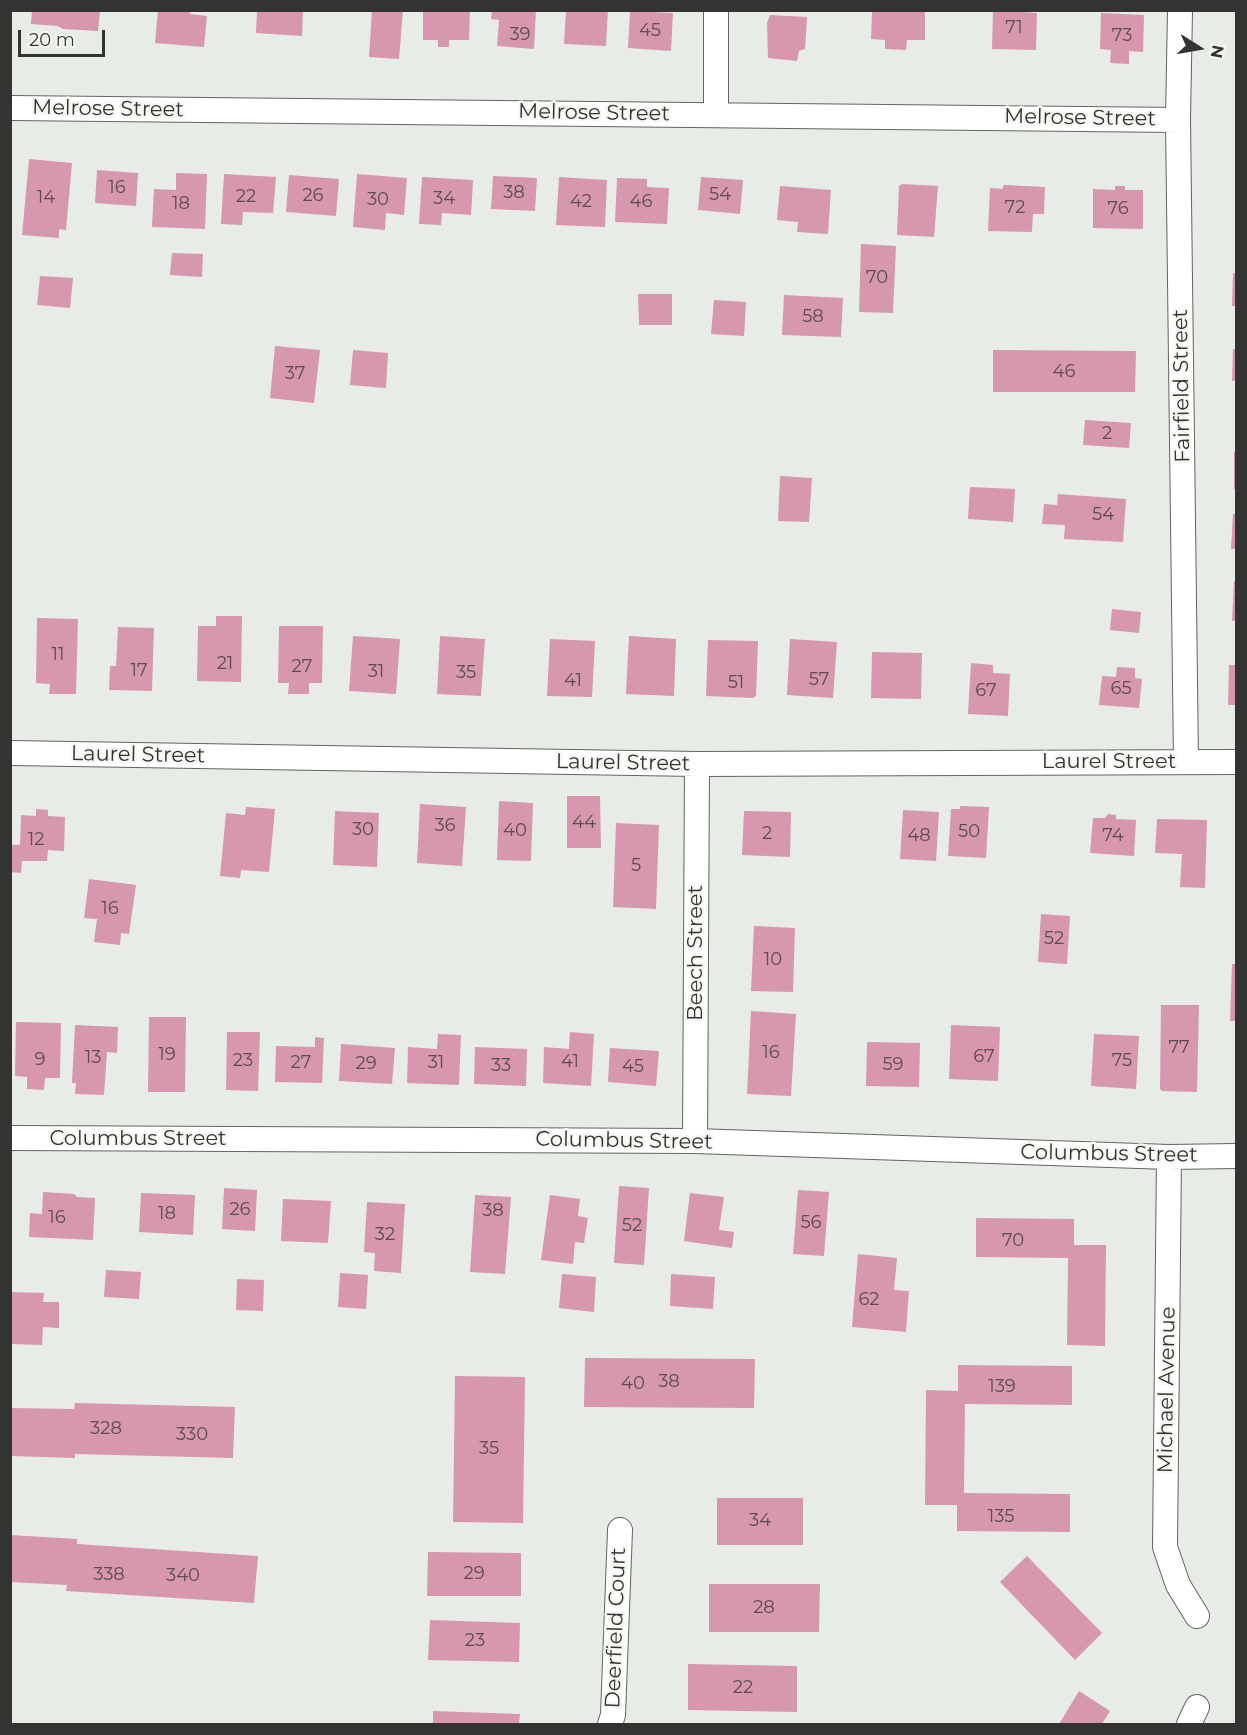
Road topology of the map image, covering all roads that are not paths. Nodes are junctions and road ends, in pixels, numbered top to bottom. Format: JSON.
{"nodes":[{"id":1,"x":716,"y":10,"type":"edge"},
{"id":2,"x":1180,"y":10,"type":"edge"},
{"id":3,"x":10,"y":108,"type":"edge"},
{"id":4,"x":716,"y":114,"type":"junction"},
{"id":5,"x":1178,"y":120,"type":"junction"},
{"id":6,"x":10,"y":753,"type":"edge"},
{"id":7,"x":1186,"y":762,"type":"junction"},
{"id":8,"x":1236,"y":762,"type":"edge"},
{"id":9,"x":697,"y":764,"type":"junction"},
{"id":10,"x":10,"y":1138,"type":"edge"},
{"id":11,"x":695,"y":1141,"type":"junction"},
{"id":12,"x":1236,"y":1156,"type":"edge"},
{"id":13,"x":1169,"y":1157,"type":"junction"},
{"id":14,"x":620,"y":1530,"type":"dead end"},
{"id":15,"x":1197,"y":1616,"type":"dead end"},
{"id":16,"x":610,"y":1725,"type":"edge"}],
"edges":[{"from":1,"to":4,"type":"street"},
{"from":2,"to":5,"type":"street","name":"Fairfield Street"},
{"from":3,"to":4,"type":"street","name":"Melrose Street"},
{"from":4,"to":5,"type":"street","name":"Melrose Street"},
{"from":5,"to":7,"type":"street","name":"Fairfield Street"},
{"from":6,"to":9,"type":"street","name":"Laurel Street"},
{"from":7,"to":8,"type":"street","name":"Laurel Street"},
{"from":7,"to":9,"type":"street","name":"Laurel Street"},
{"from":9,"to":11,"type":"street","name":"Beech Street"},
{"from":10,"to":11,"type":"street","name":"Columbus Street"},
{"from":11,"to":13,"type":"street","name":"Columbus Street"},
{"from":12,"to":13,"type":"street","name":"Columbus Street"},
{"from":13,"to":15,"type":"street","name":"Michael Avenue"},
{"from":14,"to":16,"type":"street","name":"Deerfield Court"}]}
